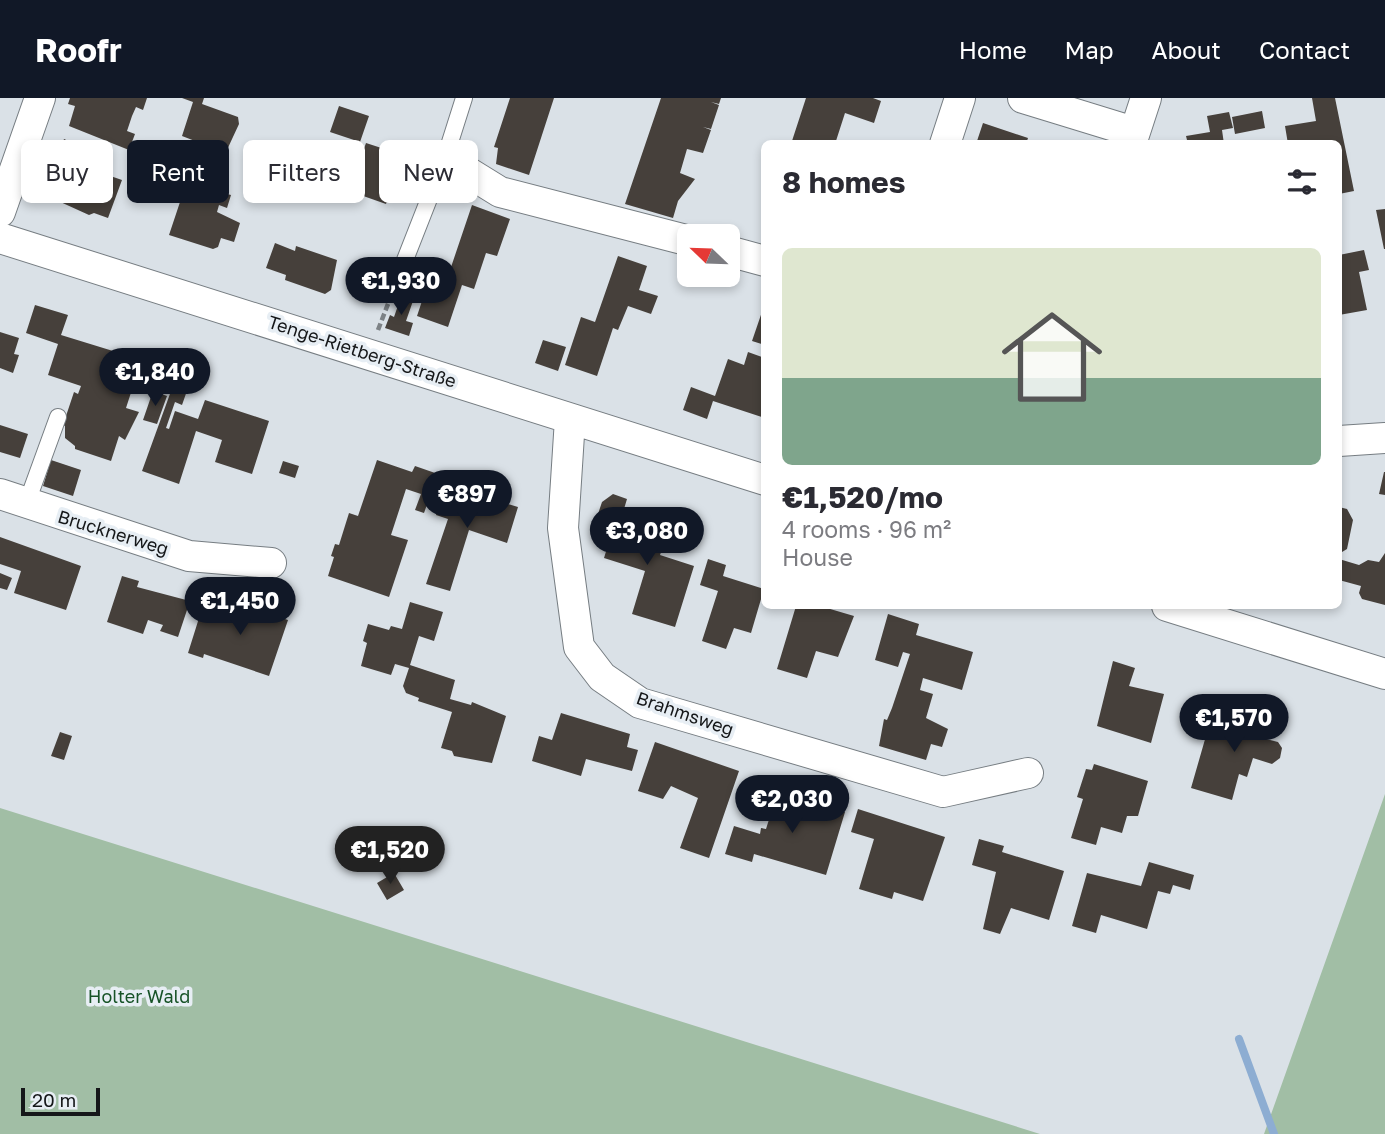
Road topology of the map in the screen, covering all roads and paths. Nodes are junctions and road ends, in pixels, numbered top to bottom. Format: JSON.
{"nodes":[{"id":1,"x":40,"y":98,"type":"edge"},
{"id":2,"x":464,"y":98,"type":"edge"},
{"id":3,"x":960,"y":98,"type":"edge"},
{"id":4,"x":1023,"y":98,"type":"edge"},
{"id":5,"x":1146,"y":98,"type":"edge"},
{"id":6,"x":1132,"y":138,"type":"edge"},
{"id":7,"x":451,"y":140,"type":"edge"},
{"id":8,"x":946,"y":140,"type":"edge"},
{"id":9,"x":478,"y":178,"type":"edge"},
{"id":10,"x":427,"y":203,"type":"edge"},
{"id":11,"x":0,"y":212,"type":"edge"},
{"id":12,"x":0,"y":238,"type":"edge"},
{"id":13,"x":677,"y":238,"type":"edge"},
{"id":14,"x":740,"y":254,"type":"edge"},
{"id":15,"x":761,"y":260,"type":"edge"},
{"id":16,"x":403,"y":265,"type":"joint"},
{"id":17,"x":369,"y":354,"type":"junction"},
{"id":18,"x":58,"y":417,"type":"dead end"},
{"id":19,"x":570,"y":419,"type":"junction"},
{"id":20,"x":1385,"y":438,"type":"edge"},
{"id":21,"x":1342,"y":441,"type":"edge"},
{"id":22,"x":761,"y":479,"type":"edge"},
{"id":23,"x":13,"y":500,"type":"edge"},
{"id":24,"x":271,"y":563,"type":"dead end"},
{"id":25,"x":1177,"y":609,"type":"edge"},
{"id":26,"x":1385,"y":674,"type":"edge"},
{"id":27,"x":1028,"y":774,"type":"dead end"}],
"edges":[{"from":1,"to":11,"type":"street"},
{"from":2,"to":7,"type":"lane"},
{"from":3,"to":8,"type":"street"},
{"from":4,"to":6,"type":"street"},
{"from":5,"to":6,"type":"street"},
{"from":9,"to":13,"type":"street"},
{"from":10,"to":16,"type":"lane"},
{"from":12,"to":17,"type":"street","name":"Tenge-Rietberg-Straße"},
{"from":14,"to":15,"type":"street"},
{"from":16,"to":17,"type":"path"},
{"from":17,"to":19,"type":"street","name":"Tenge-Rietberg-Straße"},
{"from":18,"to":23,"type":"lane"},
{"from":19,"to":22,"type":"street","name":"Tenge-Rietberg-Straße"},
{"from":19,"to":27,"type":"street","name":"Brahmsweg"},
{"from":20,"to":21,"type":"street"},
{"from":23,"to":24,"type":"street","name":"Brucknerweg"},
{"from":25,"to":26,"type":"street"}]}
